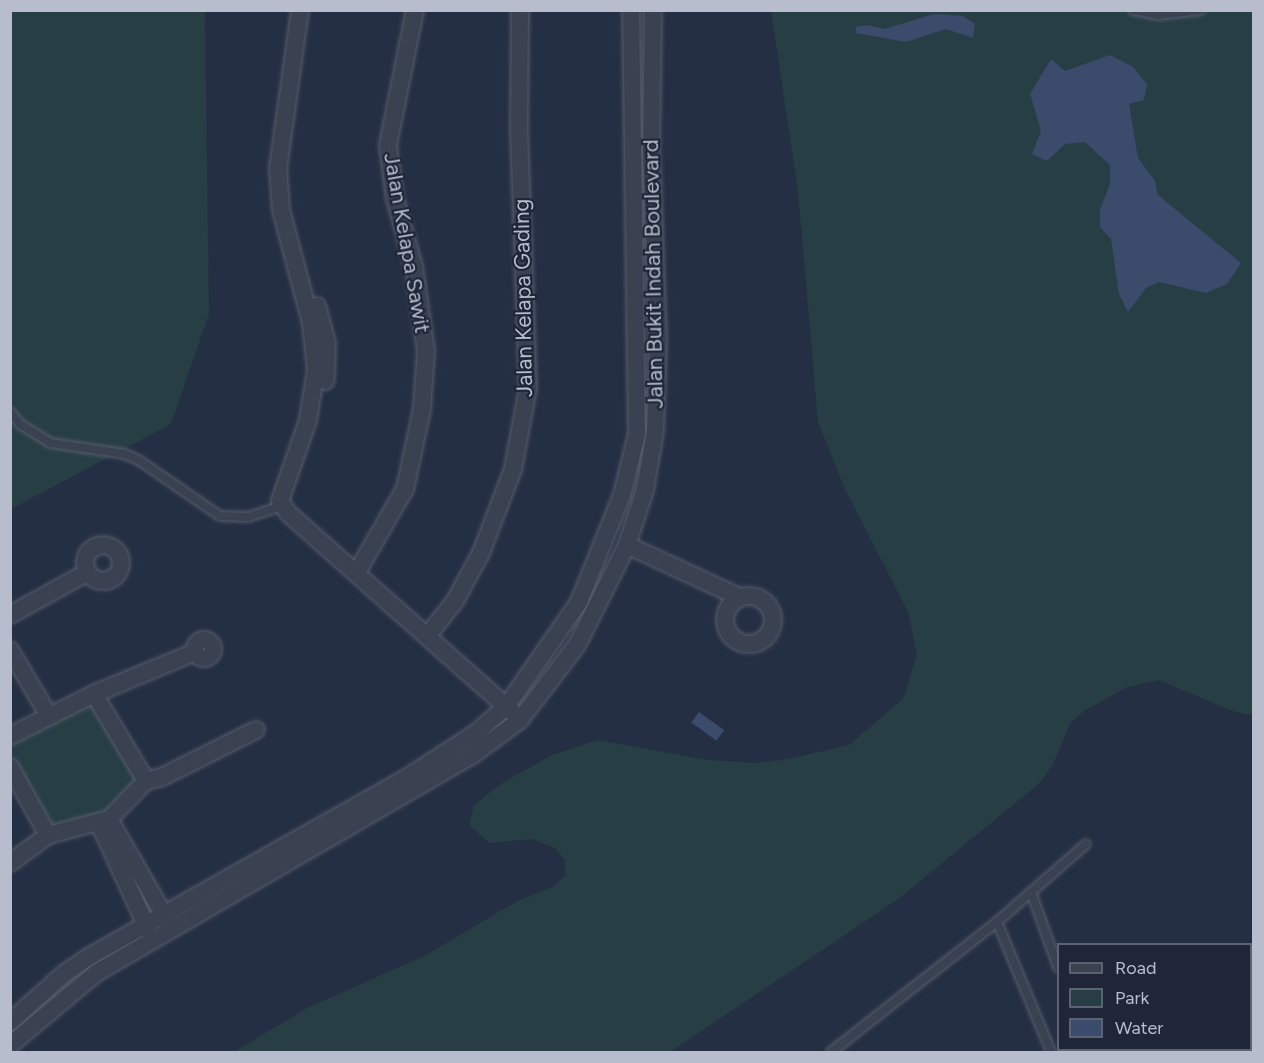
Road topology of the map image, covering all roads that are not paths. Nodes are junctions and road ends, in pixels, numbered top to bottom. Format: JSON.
{"nodes":[{"id":1,"x":300,"y":10,"type":"edge"},
{"id":2,"x":309,"y":10,"type":"edge"},
{"id":3,"x":415,"y":10,"type":"edge"},
{"id":4,"x":520,"y":10,"type":"edge"},
{"id":5,"x":631,"y":10,"type":"edge"},
{"id":6,"x":653,"y":10,"type":"edge"},
{"id":7,"x":1133,"y":10,"type":"edge"},
{"id":8,"x":1201,"y":10,"type":"edge"},
{"id":9,"x":643,"y":147,"type":"junction"},
{"id":10,"x":10,"y":412,"type":"edge"},
{"id":11,"x":289,"y":510,"type":"junction"},
{"id":12,"x":627,"y":545,"type":"junction"},
{"id":13,"x":88,"y":572,"type":"dead end"},
{"id":14,"x":357,"y":572,"type":"junction"},
{"id":15,"x":739,"y":597,"type":"dead end"},
{"id":16,"x":10,"y":615,"type":"edge"},
{"id":17,"x":428,"y":635,"type":"junction"},
{"id":18,"x":10,"y":650,"type":"edge"},
{"id":19,"x":195,"y":652,"type":"dead end"},
{"id":20,"x":94,"y":694,"type":"junction"},
{"id":21,"x":506,"y":707,"type":"junction"},
{"id":22,"x":49,"y":716,"type":"junction"},
{"id":23,"x":520,"y":720,"type":"junction"},
{"id":24,"x":256,"y":730,"type":"dead end"},
{"id":25,"x":10,"y":735,"type":"edge"},
{"id":26,"x":10,"y":767,"type":"edge"},
{"id":27,"x":146,"y":781,"type":"junction"},
{"id":28,"x":104,"y":821,"type":"junction"},
{"id":29,"x":48,"y":835,"type":"junction"},
{"id":30,"x":1086,"y":844,"type":"dead end"},
{"id":31,"x":10,"y":863,"type":"edge"},
{"id":32,"x":1031,"y":892,"type":"junction"},
{"id":33,"x":168,"y":920,"type":"junction"},
{"id":34,"x":997,"y":922,"type":"junction"},
{"id":35,"x":144,"y":923,"type":"junction"},
{"id":36,"x":153,"y":939,"type":"junction"},
{"id":37,"x":1057,"y":962,"type":"edge"},
{"id":38,"x":10,"y":1022,"type":"edge"},
{"id":39,"x":10,"y":1045,"type":"edge"},
{"id":40,"x":831,"y":1053,"type":"edge"},
{"id":41,"x":1051,"y":1053,"type":"edge"}],
"edges":[{"from":1,"to":11,"type":"street"},
{"from":2,"to":11,"type":"street"},
{"from":3,"to":14,"type":"street","name":"Jalan Kelapa Sawit"},
{"from":4,"to":17,"type":"street","name":"Jalan Kelapa Gading"},
{"from":5,"to":9,"type":"street"},
{"from":6,"to":9,"type":"street","name":"Jalan Bukit Indah Boulevard"},
{"from":7,"to":8,"type":"lane"},
{"from":9,"to":12,"type":"street","name":"Jalan Bukit Indah Boulevard"},
{"from":9,"to":21,"type":"street"},
{"from":10,"to":11,"type":"lane"},
{"from":11,"to":14,"type":"street"},
{"from":12,"to":15,"type":"street"},
{"from":12,"to":23,"type":"street","name":"Jalan Bukit Indah Boulevard"},
{"from":13,"to":16,"type":"street"},
{"from":14,"to":17,"type":"street"},
{"from":17,"to":21,"type":"street"},
{"from":18,"to":22,"type":"street"},
{"from":19,"to":20,"type":"street"},
{"from":20,"to":22,"type":"street"},
{"from":20,"to":27,"type":"street"},
{"from":21,"to":23,"type":"street"},
{"from":21,"to":33,"type":"street"},
{"from":22,"to":25,"type":"street"},
{"from":23,"to":33,"type":"street","name":"Jalan Bukit Indah Boulevard"},
{"from":24,"to":27,"type":"street"},
{"from":26,"to":29,"type":"street"},
{"from":27,"to":28,"type":"street"},
{"from":28,"to":29,"type":"street"},
{"from":28,"to":33,"type":"street"},
{"from":28,"to":35,"type":"street"},
{"from":29,"to":31,"type":"street"},
{"from":30,"to":32,"type":"lane"},
{"from":32,"to":34,"type":"lane"},
{"from":32,"to":37,"type":"lane"},
{"from":33,"to":35,"type":"street"},
{"from":33,"to":36,"type":"street"},
{"from":34,"to":40,"type":"lane"},
{"from":34,"to":41,"type":"lane"},
{"from":35,"to":36,"type":"street"},
{"from":35,"to":38,"type":"street"},
{"from":36,"to":39,"type":"street"}]}
